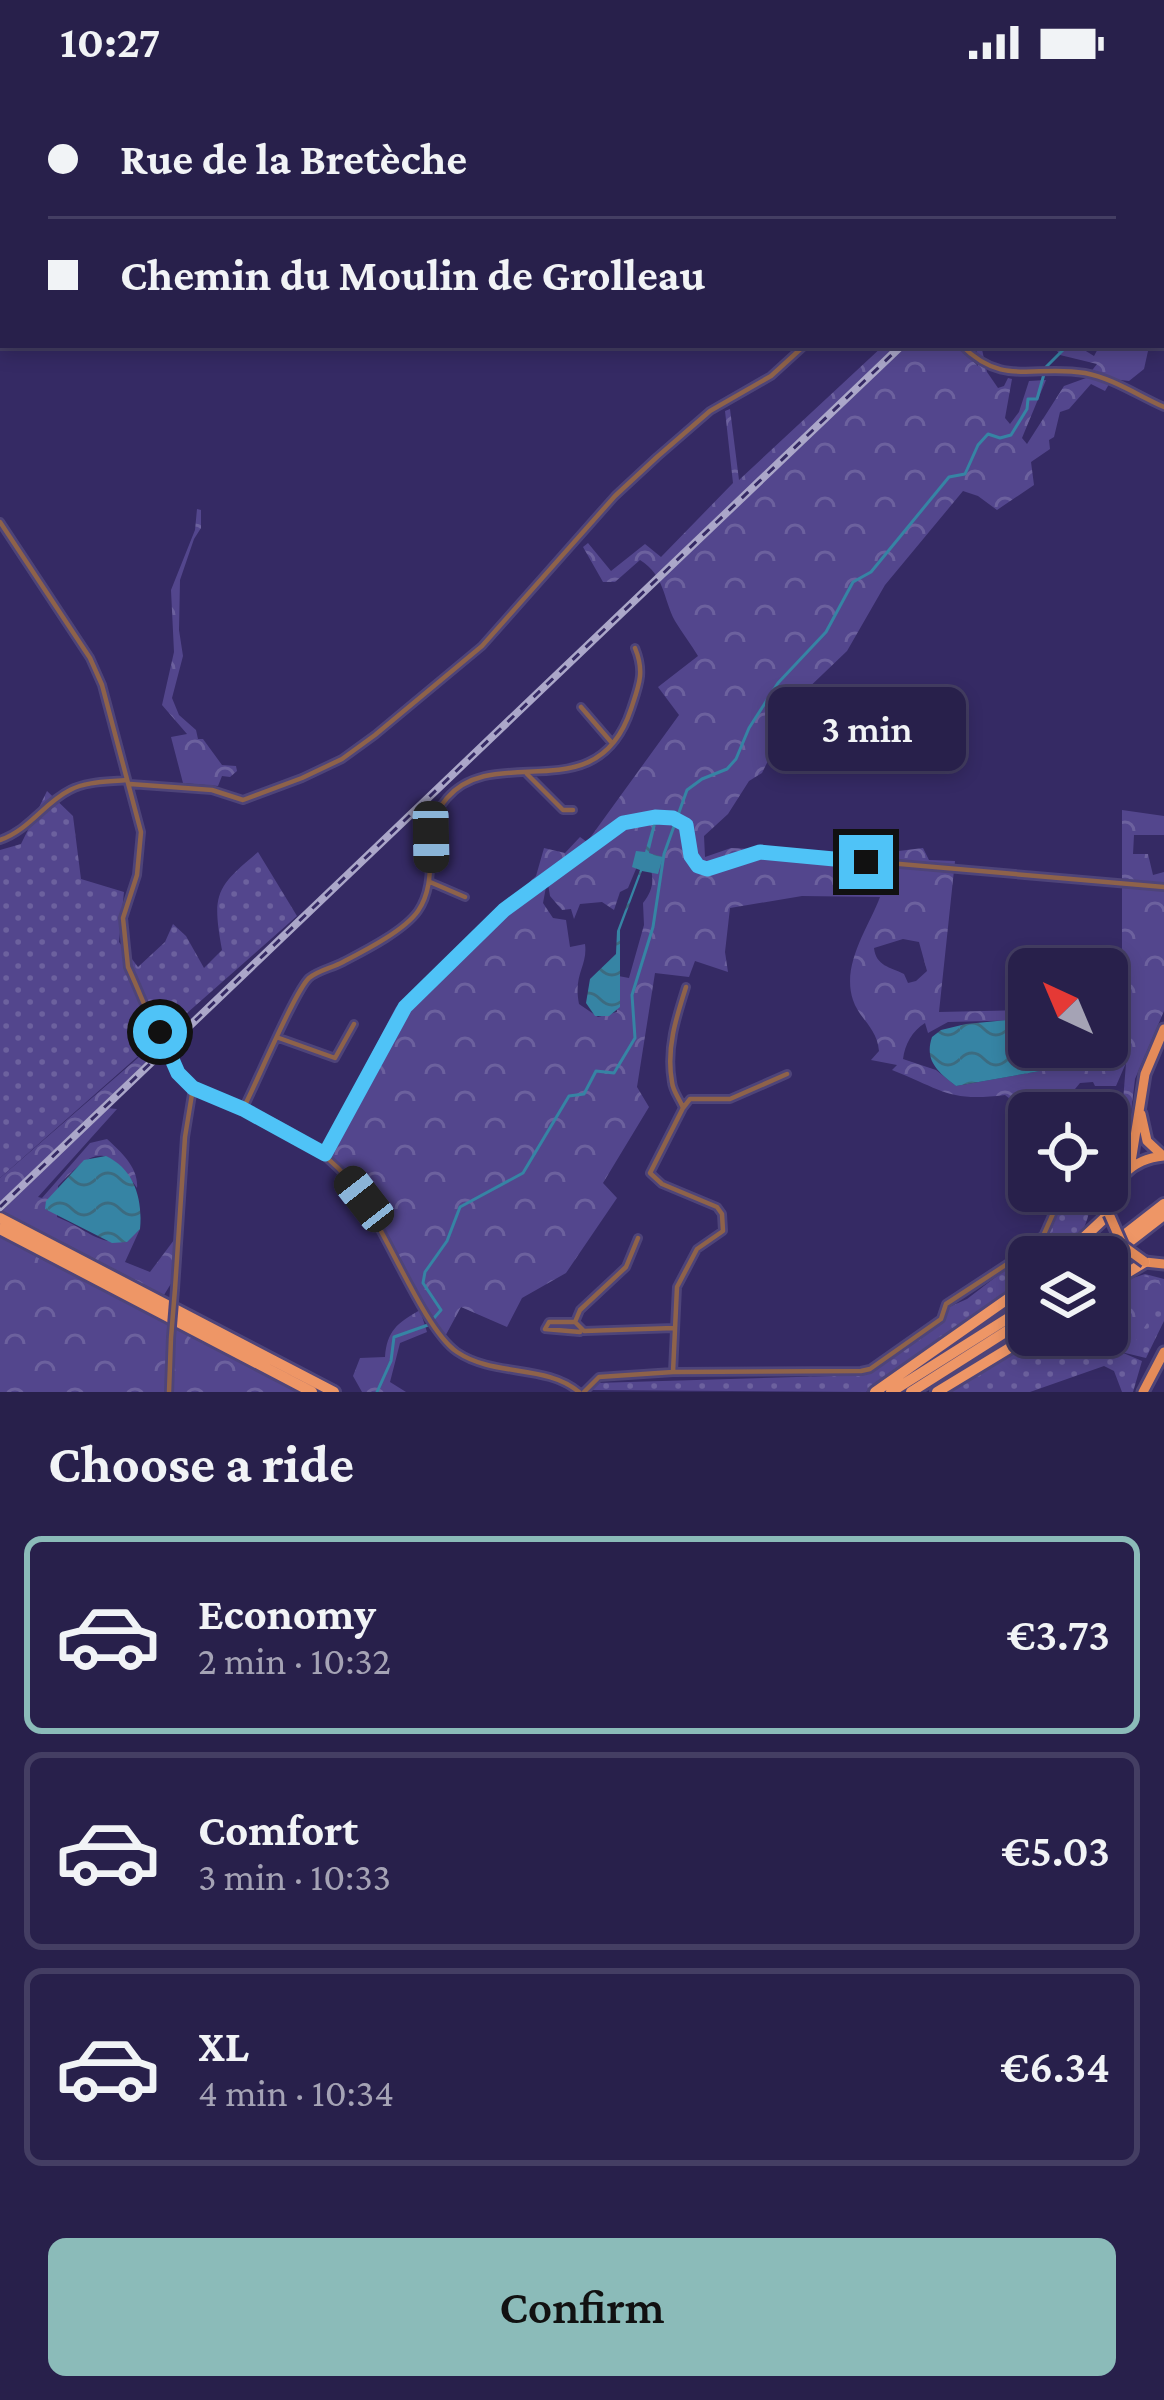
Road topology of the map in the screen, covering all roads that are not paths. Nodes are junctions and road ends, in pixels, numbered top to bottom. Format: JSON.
{"nodes":[{"id":1,"x":802,"y":348,"type":"edge"},
{"id":2,"x":965,"y":348,"type":"edge"},
{"id":3,"x":1164,"y":407,"type":"edge"},
{"id":4,"x":0,"y":522,"type":"edge"},
{"id":5,"x":635,"y":648,"type":"dead end"},
{"id":6,"x":581,"y":707,"type":"dead end"},
{"id":7,"x":612,"y":743,"type":"junction"},
{"id":8,"x":526,"y":773,"type":"junction"},
{"id":9,"x":128,"y":782,"type":"junction"},
{"id":10,"x":573,"y":810,"type":"dead end"},
{"id":11,"x":0,"y":840,"type":"edge"},
{"id":12,"x":430,"y":882,"type":"junction"},
{"id":13,"x":1164,"y":887,"type":"edge"},
{"id":14,"x":465,"y":897,"type":"dead end"},
{"id":15,"x":686,"y":987,"type":"dead end"},
{"id":16,"x":354,"y":1024,"type":"dead end"},
{"id":17,"x":1164,"y":1029,"type":"edge"},
{"id":18,"x":279,"y":1038,"type":"junction"},
{"id":19,"x":787,"y":1074,"type":"dead end"},
{"id":20,"x":193,"y":1088,"type":"junction"},
{"id":21,"x":1140,"y":1103,"type":"junction"},
{"id":22,"x":683,"y":1108,"type":"junction"},
{"id":23,"x":243,"y":1109,"type":"junction"},
{"id":24,"x":325,"y":1154,"type":"junction"},
{"id":25,"x":1164,"y":1156,"type":"edge"},
{"id":26,"x":1130,"y":1168,"type":"joint"},
{"id":27,"x":1164,"y":1204,"type":"edge"},
{"id":28,"x":1053,"y":1212,"type":"edge"},
{"id":29,"x":1109,"y":1214,"type":"joint"},
{"id":30,"x":1164,"y":1215,"type":"edge"},
{"id":31,"x":0,"y":1218,"type":"edge"},
{"id":32,"x":0,"y":1229,"type":"edge"},
{"id":33,"x":1085,"y":1236,"type":"edge"},
{"id":34,"x":1123,"y":1236,"type":"edge"},
{"id":35,"x":638,"y":1238,"type":"dead end"},
{"id":36,"x":1128,"y":1243,"type":"edge"},
{"id":37,"x":1144,"y":1262,"type":"junction"},
{"id":38,"x":1164,"y":1264,"type":"edge"},
{"id":39,"x":1128,"y":1272,"type":"edge"},
{"id":40,"x":1008,"y":1299,"type":"edge"},
{"id":41,"x":1008,"y":1318,"type":"edge"},
{"id":42,"x":575,"y":1322,"type":"junction"},
{"id":43,"x":674,"y":1328,"type":"junction"},
{"id":44,"x":1008,"y":1330,"type":"edge"},
{"id":45,"x":584,"y":1331,"type":"junction"},
{"id":46,"x":1008,"y":1349,"type":"edge"},
{"id":47,"x":1164,"y":1352,"type":"edge"},
{"id":48,"x":673,"y":1372,"type":"junction"},
{"id":49,"x":169,"y":1392,"type":"edge"},
{"id":50,"x":312,"y":1392,"type":"edge"},
{"id":51,"x":334,"y":1392,"type":"edge"},
{"id":52,"x":581,"y":1392,"type":"edge"},
{"id":53,"x":875,"y":1392,"type":"edge"},
{"id":54,"x":891,"y":1392,"type":"edge"},
{"id":55,"x":911,"y":1392,"type":"edge"},
{"id":56,"x":937,"y":1392,"type":"edge"},
{"id":57,"x":1143,"y":1392,"type":"edge"}],
"edges":[{"from":1,"to":9,"type":"street"},
{"from":2,"to":3,"type":"street"},
{"from":4,"to":9,"type":"street"},
{"from":5,"to":7,"type":"street"},
{"from":6,"to":7,"type":"street"},
{"from":7,"to":8,"type":"street"},
{"from":8,"to":10,"type":"street"},
{"from":8,"to":12,"type":"street"},
{"from":9,"to":11,"type":"street"},
{"from":9,"to":20,"type":"street"},
{"from":12,"to":14,"type":"street"},
{"from":12,"to":18,"type":"street"},
{"from":13,"to":24,"type":"street"},
{"from":15,"to":22,"type":"street"},
{"from":16,"to":18,"type":"street"},
{"from":17,"to":21,"type":"main road"},
{"from":18,"to":23,"type":"street"},
{"from":19,"to":22,"type":"street"},
{"from":20,"to":23,"type":"street"},
{"from":20,"to":49,"type":"street","bridge":true},
{"from":21,"to":25,"type":"main road"},
{"from":21,"to":26,"type":"main road"},
{"from":22,"to":43,"type":"street"},
{"from":23,"to":24,"type":"street"},
{"from":24,"to":52,"type":"street"},
{"from":25,"to":26,"type":"main road"},
{"from":27,"to":34,"type":"highway"},
{"from":28,"to":48,"type":"street"},
{"from":29,"to":33,"type":"highway"},
{"from":29,"to":37,"type":"main road","bridge":true},
{"from":30,"to":36,"type":"highway"},
{"from":31,"to":51,"type":"highway"},
{"from":32,"to":50,"type":"highway"},
{"from":35,"to":42,"type":"street"},
{"from":37,"to":38,"type":"main road"},
{"from":37,"to":39,"type":"highway"},
{"from":40,"to":53,"type":"highway"},
{"from":41,"to":54,"type":"highway"},
{"from":42,"to":45,"type":"street"},
{"from":42,"to":45,"type":"street"},
{"from":43,"to":45,"type":"street"},
{"from":43,"to":48,"type":"street"},
{"from":44,"to":55,"type":"highway"},
{"from":46,"to":56,"type":"highway"},
{"from":47,"to":57,"type":"main road"},
{"from":48,"to":52,"type":"street"}]}
